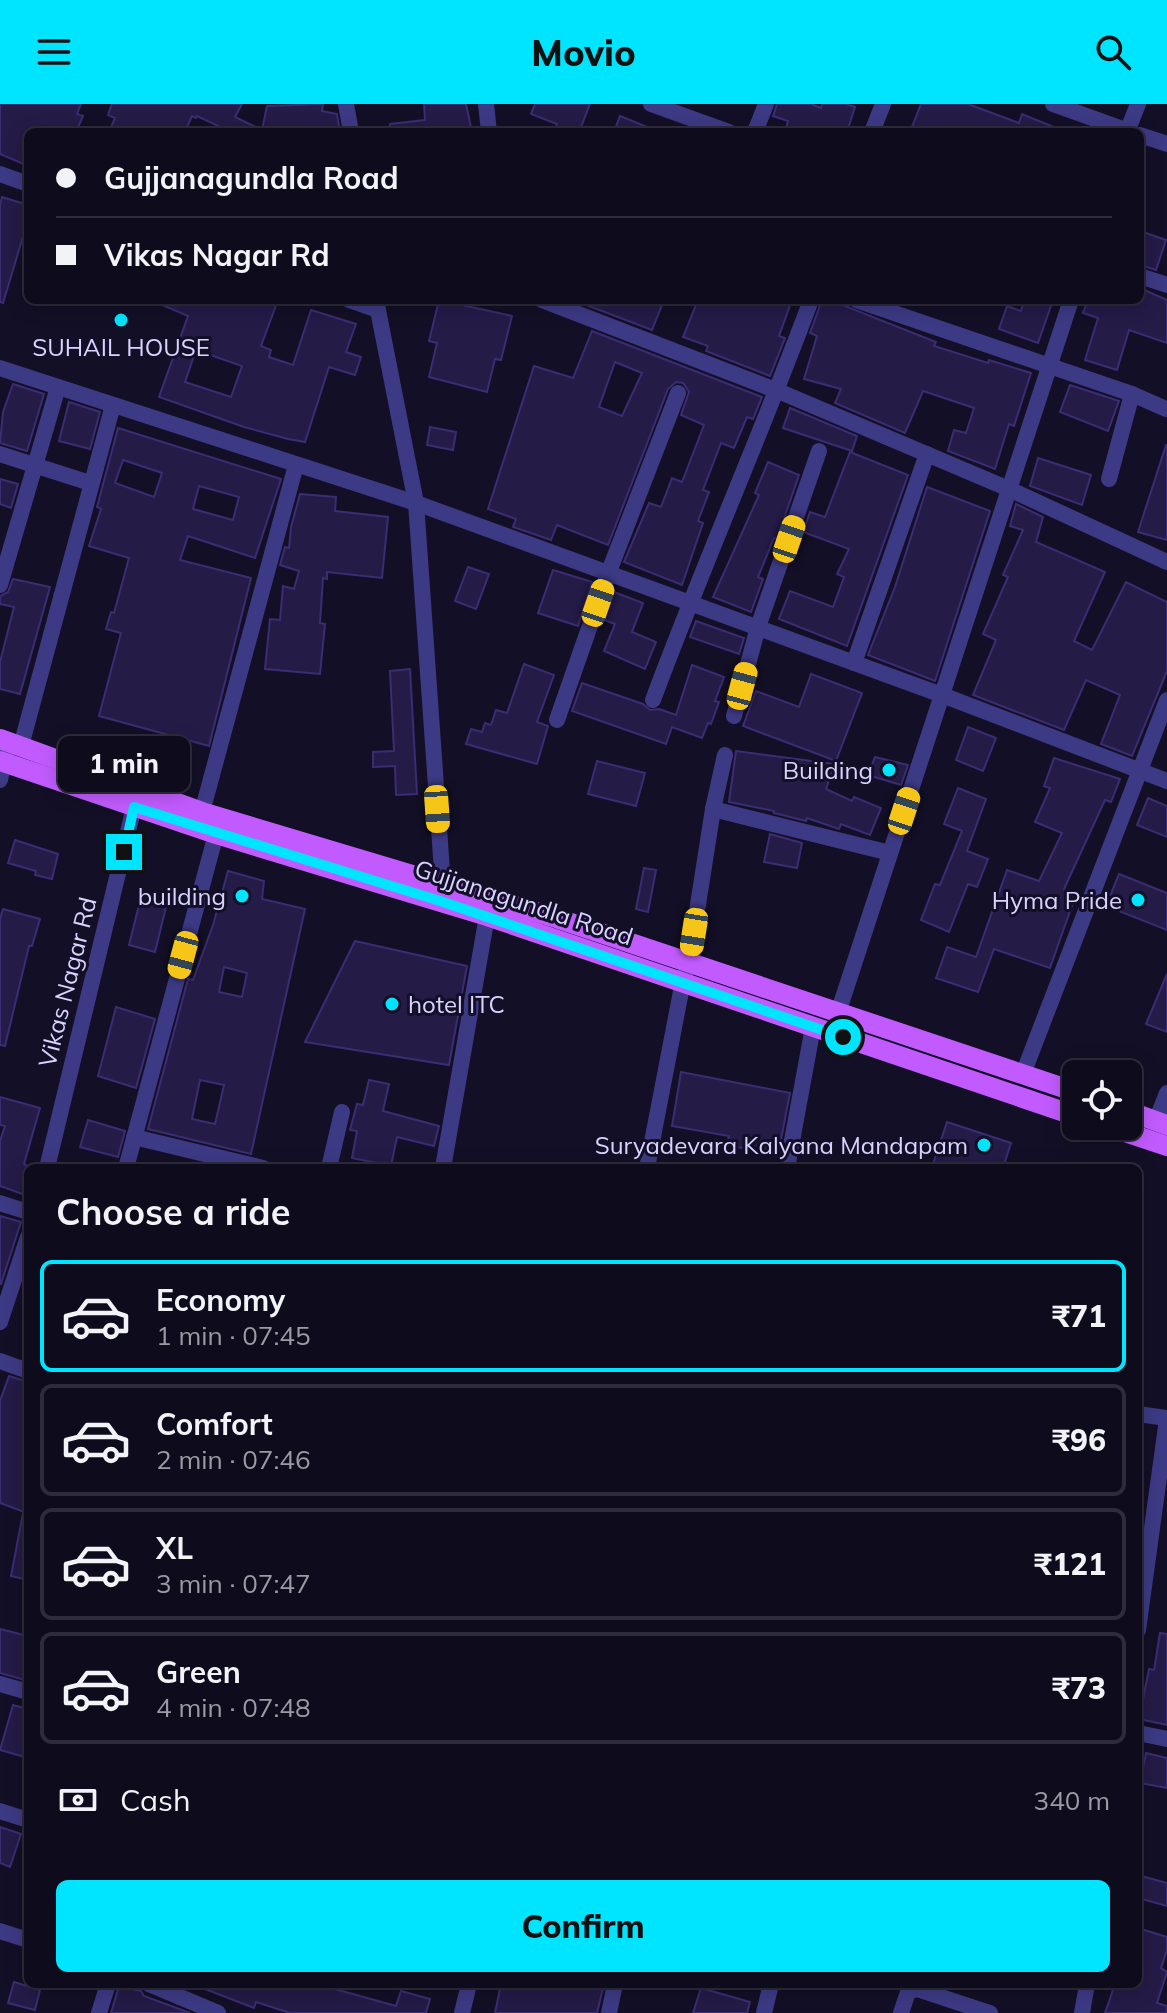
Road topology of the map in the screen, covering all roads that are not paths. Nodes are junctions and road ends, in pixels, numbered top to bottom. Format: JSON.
{"nodes":[{"id":1,"x":346,"y":104,"type":"edge"},
{"id":2,"x":486,"y":104,"type":"edge"},
{"id":3,"x":651,"y":104,"type":"edge"},
{"id":4,"x":766,"y":104,"type":"edge"},
{"id":5,"x":883,"y":104,"type":"edge"},
{"id":6,"x":1053,"y":104,"type":"edge"},
{"id":7,"x":1138,"y":104,"type":"edge"},
{"id":8,"x":350,"y":128,"type":"edge"},
{"id":9,"x":489,"y":128,"type":"edge"},
{"id":10,"x":718,"y":128,"type":"edge"},
{"id":11,"x":757,"y":128,"type":"edge"},
{"id":12,"x":874,"y":128,"type":"edge"},
{"id":13,"x":1120,"y":128,"type":"edge"},
{"id":14,"x":1132,"y":128,"type":"edge"},
{"id":15,"x":1144,"y":136,"type":"edge"},
{"id":16,"x":1167,"y":144,"type":"edge"},
{"id":17,"x":0,"y":174,"type":"edge"},
{"id":18,"x":24,"y":183,"type":"edge"},
{"id":19,"x":1144,"y":277,"type":"edge"},
{"id":20,"x":1167,"y":285,"type":"edge"},
{"id":21,"x":552,"y":304,"type":"edge"},
{"id":22,"x":810,"y":304,"type":"edge"},
{"id":23,"x":868,"y":304,"type":"edge"},
{"id":24,"x":1070,"y":304,"type":"edge"},
{"id":25,"x":377,"y":305,"type":"edge"},
{"id":26,"x":1049,"y":365,"type":"junction"},
{"id":27,"x":0,"y":368,"type":"edge"},
{"id":28,"x":58,"y":387,"type":"junction"},
{"id":29,"x":778,"y":391,"type":"junction"},
{"id":30,"x":678,"y":393,"type":"dead end"},
{"id":31,"x":1132,"y":394,"type":"junction"},
{"id":32,"x":113,"y":405,"type":"junction"},
{"id":33,"x":1166,"y":409,"type":"edge"},
{"id":34,"x":819,"y":451,"type":"dead end"},
{"id":35,"x":0,"y":454,"type":"edge"},
{"id":36,"x":927,"y":454,"type":"junction"},
{"id":37,"x":296,"y":465,"type":"junction"},
{"id":38,"x":35,"y":466,"type":"junction"},
{"id":39,"x":1109,"y":479,"type":"dead end"},
{"id":40,"x":90,"y":483,"type":"junction"},
{"id":41,"x":1009,"y":489,"type":"junction"},
{"id":42,"x":416,"y":503,"type":"junction"},
{"id":43,"x":1167,"y":562,"type":"edge"},
{"id":44,"x":608,"y":574,"type":"junction"},
{"id":45,"x":0,"y":585,"type":"edge"},
{"id":46,"x":689,"y":603,"type":"junction"},
{"id":47,"x":758,"y":627,"type":"junction"},
{"id":48,"x":854,"y":663,"type":"junction"},
{"id":49,"x":942,"y":695,"type":"junction"},
{"id":50,"x":653,"y":700,"type":"dead end"},
{"id":51,"x":1167,"y":700,"type":"edge"},
{"id":52,"x":734,"y":716,"type":"dead end"},
{"id":53,"x":557,"y":720,"type":"dead end"},
{"id":54,"x":5,"y":755,"type":"edge"},
{"id":55,"x":725,"y":755,"type":"dead end"},
{"id":56,"x":1141,"y":771,"type":"junction"},
{"id":57,"x":1167,"y":781,"type":"edge"},
{"id":58,"x":134,"y":807,"type":"junction"},
{"id":59,"x":713,"y":809,"type":"junction"},
{"id":60,"x":202,"y":812,"type":"junction"},
{"id":61,"x":216,"y":834,"type":"junction"},
{"id":62,"x":890,"y":853,"type":"junction"},
{"id":63,"x":439,"y":891,"type":"junction"},
{"id":64,"x":487,"y":916,"type":"junction"},
{"id":65,"x":686,"y":972,"type":"junction"},
{"id":66,"x":838,"y":1013,"type":"junction"},
{"id":67,"x":813,"y":1027,"type":"junction"},
{"id":68,"x":1023,"y":1074,"type":"junction"},
{"id":69,"x":1062,"y":1087,"type":"edge"},
{"id":70,"x":1167,"y":1093,"type":"edge"},
{"id":71,"x":1062,"y":1111,"type":"edge"},
{"id":72,"x":342,"y":1112,"type":"dead end"},
{"id":73,"x":1142,"y":1116,"type":"edge"},
{"id":74,"x":1162,"y":1123,"type":"edge"},
{"id":75,"x":134,"y":1137,"type":"junction"},
{"id":76,"x":1142,"y":1138,"type":"edge"},
{"id":77,"x":1167,"y":1146,"type":"edge"},
{"id":78,"x":48,"y":1164,"type":"edge"},
{"id":79,"x":127,"y":1164,"type":"edge"},
{"id":80,"x":246,"y":1164,"type":"edge"},
{"id":81,"x":330,"y":1164,"type":"edge"},
{"id":82,"x":444,"y":1164,"type":"edge"},
{"id":83,"x":648,"y":1164,"type":"edge"},
{"id":84,"x":788,"y":1164,"type":"edge"},
{"id":85,"x":0,"y":1203,"type":"edge"},
{"id":86,"x":24,"y":1211,"type":"edge"},
{"id":87,"x":24,"y":1249,"type":"edge"},
{"id":88,"x":0,"y":1322,"type":"edge"},
{"id":89,"x":0,"y":1361,"type":"edge"},
{"id":90,"x":24,"y":1370,"type":"edge"},
{"id":91,"x":1142,"y":1415,"type":"edge"},
{"id":92,"x":1167,"y":1419,"type":"edge"},
{"id":93,"x":1142,"y":1575,"type":"edge"},
{"id":94,"x":0,"y":1684,"type":"edge"},
{"id":95,"x":24,"y":1691,"type":"edge"},
{"id":96,"x":1142,"y":1734,"type":"edge"},
{"id":97,"x":1167,"y":1739,"type":"edge"},
{"id":98,"x":0,"y":1811,"type":"edge"},
{"id":99,"x":24,"y":1819,"type":"edge"},
{"id":100,"x":1,"y":1935,"type":"edge"},
{"id":101,"x":24,"y":1939,"type":"edge"},
{"id":102,"x":107,"y":1988,"type":"edge"},
{"id":103,"x":156,"y":1988,"type":"edge"},
{"id":104,"x":468,"y":1988,"type":"edge"},
{"id":105,"x":614,"y":1988,"type":"edge"},
{"id":106,"x":770,"y":1988,"type":"edge"},
{"id":107,"x":1086,"y":1988,"type":"edge"},
{"id":108,"x":192,"y":2008,"type":"edge"},
{"id":109,"x":99,"y":2013,"type":"edge"},
{"id":110,"x":218,"y":2013,"type":"edge"},
{"id":111,"x":462,"y":2013,"type":"edge"},
{"id":112,"x":609,"y":2013,"type":"edge"},
{"id":113,"x":764,"y":2013,"type":"edge"},
{"id":114,"x":901,"y":2013,"type":"edge"},
{"id":115,"x":990,"y":2013,"type":"edge"},
{"id":116,"x":1082,"y":2013,"type":"edge"}],
"edges":[{"from":1,"to":8,"type":"street"},
{"from":2,"to":9,"type":"street"},
{"from":3,"to":10,"type":"street"},
{"from":4,"to":11,"type":"street"},
{"from":5,"to":12,"type":"street"},
{"from":6,"to":13,"type":"street"},
{"from":7,"to":14,"type":"street"},
{"from":15,"to":16,"type":"street"},
{"from":17,"to":18,"type":"street"},
{"from":19,"to":20,"type":"street"},
{"from":21,"to":29,"type":"street"},
{"from":22,"to":29,"type":"street"},
{"from":23,"to":26,"type":"street"},
{"from":24,"to":26,"type":"street"},
{"from":25,"to":42,"type":"street"},
{"from":26,"to":31,"type":"street"},
{"from":26,"to":41,"type":"street"},
{"from":27,"to":28,"type":"street"},
{"from":28,"to":32,"type":"street"},
{"from":28,"to":38,"type":"street"},
{"from":29,"to":36,"type":"street"},
{"from":29,"to":46,"type":"street"},
{"from":30,"to":44,"type":"street"},
{"from":31,"to":33,"type":"street"},
{"from":31,"to":39,"type":"street"},
{"from":32,"to":37,"type":"street"},
{"from":32,"to":40,"type":"street"},
{"from":34,"to":47,"type":"street"},
{"from":35,"to":38,"type":"street"},
{"from":36,"to":41,"type":"street"},
{"from":36,"to":48,"type":"street"},
{"from":37,"to":42,"type":"street"},
{"from":37,"to":60,"type":"street"},
{"from":38,"to":40,"type":"street"},
{"from":38,"to":45,"type":"street"},
{"from":40,"to":54,"type":"street"},
{"from":41,"to":43,"type":"street"},
{"from":41,"to":49,"type":"street"},
{"from":42,"to":44,"type":"street"},
{"from":42,"to":63,"type":"street"},
{"from":44,"to":46,"type":"street"},
{"from":44,"to":53,"type":"street"},
{"from":46,"to":47,"type":"street"},
{"from":46,"to":50,"type":"street"},
{"from":47,"to":48,"type":"street"},
{"from":47,"to":52,"type":"street"},
{"from":48,"to":49,"type":"street"},
{"from":49,"to":56,"type":"street"},
{"from":49,"to":62,"type":"street"},
{"from":51,"to":56,"type":"street"},
{"from":54,"to":58,"type":"main road","name":"Gujjanagundla Road"},
{"from":54,"to":60,"type":"main road","name":"Gujjanagundla Road"},
{"from":55,"to":59,"type":"street"},
{"from":56,"to":57,"type":"street"},
{"from":56,"to":68,"type":"street"},
{"from":58,"to":61,"type":"main road","name":"Gujjanagundla Road"},
{"from":58,"to":78,"type":"street","name":"Vikas Nagar Rd"},
{"from":59,"to":62,"type":"street"},
{"from":59,"to":65,"type":"street"},
{"from":60,"to":63,"type":"main road","name":"Gujjanagundla Road"},
{"from":61,"to":63,"type":"main road","name":"Gujjanagundla Road"},
{"from":61,"to":75,"type":"street"},
{"from":62,"to":66,"type":"street"},
{"from":63,"to":64,"type":"main road","name":"Gujjanagundla Road"},
{"from":63,"to":65,"type":"main road","name":"Gujjanagundla Road"},
{"from":64,"to":65,"type":"main road","name":"Gujjanagundla Road"},
{"from":64,"to":82,"type":"street"},
{"from":65,"to":66,"type":"main road","name":"Gujjanagundla Road"},
{"from":65,"to":67,"type":"main road","name":"Gujjanagundla Road"},
{"from":65,"to":83,"type":"street"},
{"from":66,"to":68,"type":"main road","name":"Gujjanagundla Road"},
{"from":67,"to":71,"type":"main road","name":"Gujjanagundla Road"},
{"from":67,"to":84,"type":"street"},
{"from":68,"to":69,"type":"main road","name":"Gujjanagundla Road"},
{"from":70,"to":74,"type":"street"},
{"from":72,"to":81,"type":"street"},
{"from":73,"to":74,"type":"main road"},
{"from":75,"to":79,"type":"street"},
{"from":75,"to":80,"type":"street"},
{"from":76,"to":77,"type":"main road"},
{"from":85,"to":86,"type":"street"},
{"from":87,"to":88,"type":"street"},
{"from":89,"to":90,"type":"street"},
{"from":91,"to":92,"type":"street"},
{"from":92,"to":93,"type":"street"},
{"from":94,"to":95,"type":"street"},
{"from":96,"to":97,"type":"street"},
{"from":98,"to":99,"type":"street"},
{"from":100,"to":101,"type":"street"},
{"from":102,"to":109,"type":"street"},
{"from":103,"to":108,"type":"street"},
{"from":104,"to":111,"type":"street"},
{"from":105,"to":112,"type":"street"},
{"from":106,"to":113,"type":"street"},
{"from":107,"to":116,"type":"street"},
{"from":108,"to":110,"type":"street"},
{"from":114,"to":115,"type":"street"}]}
